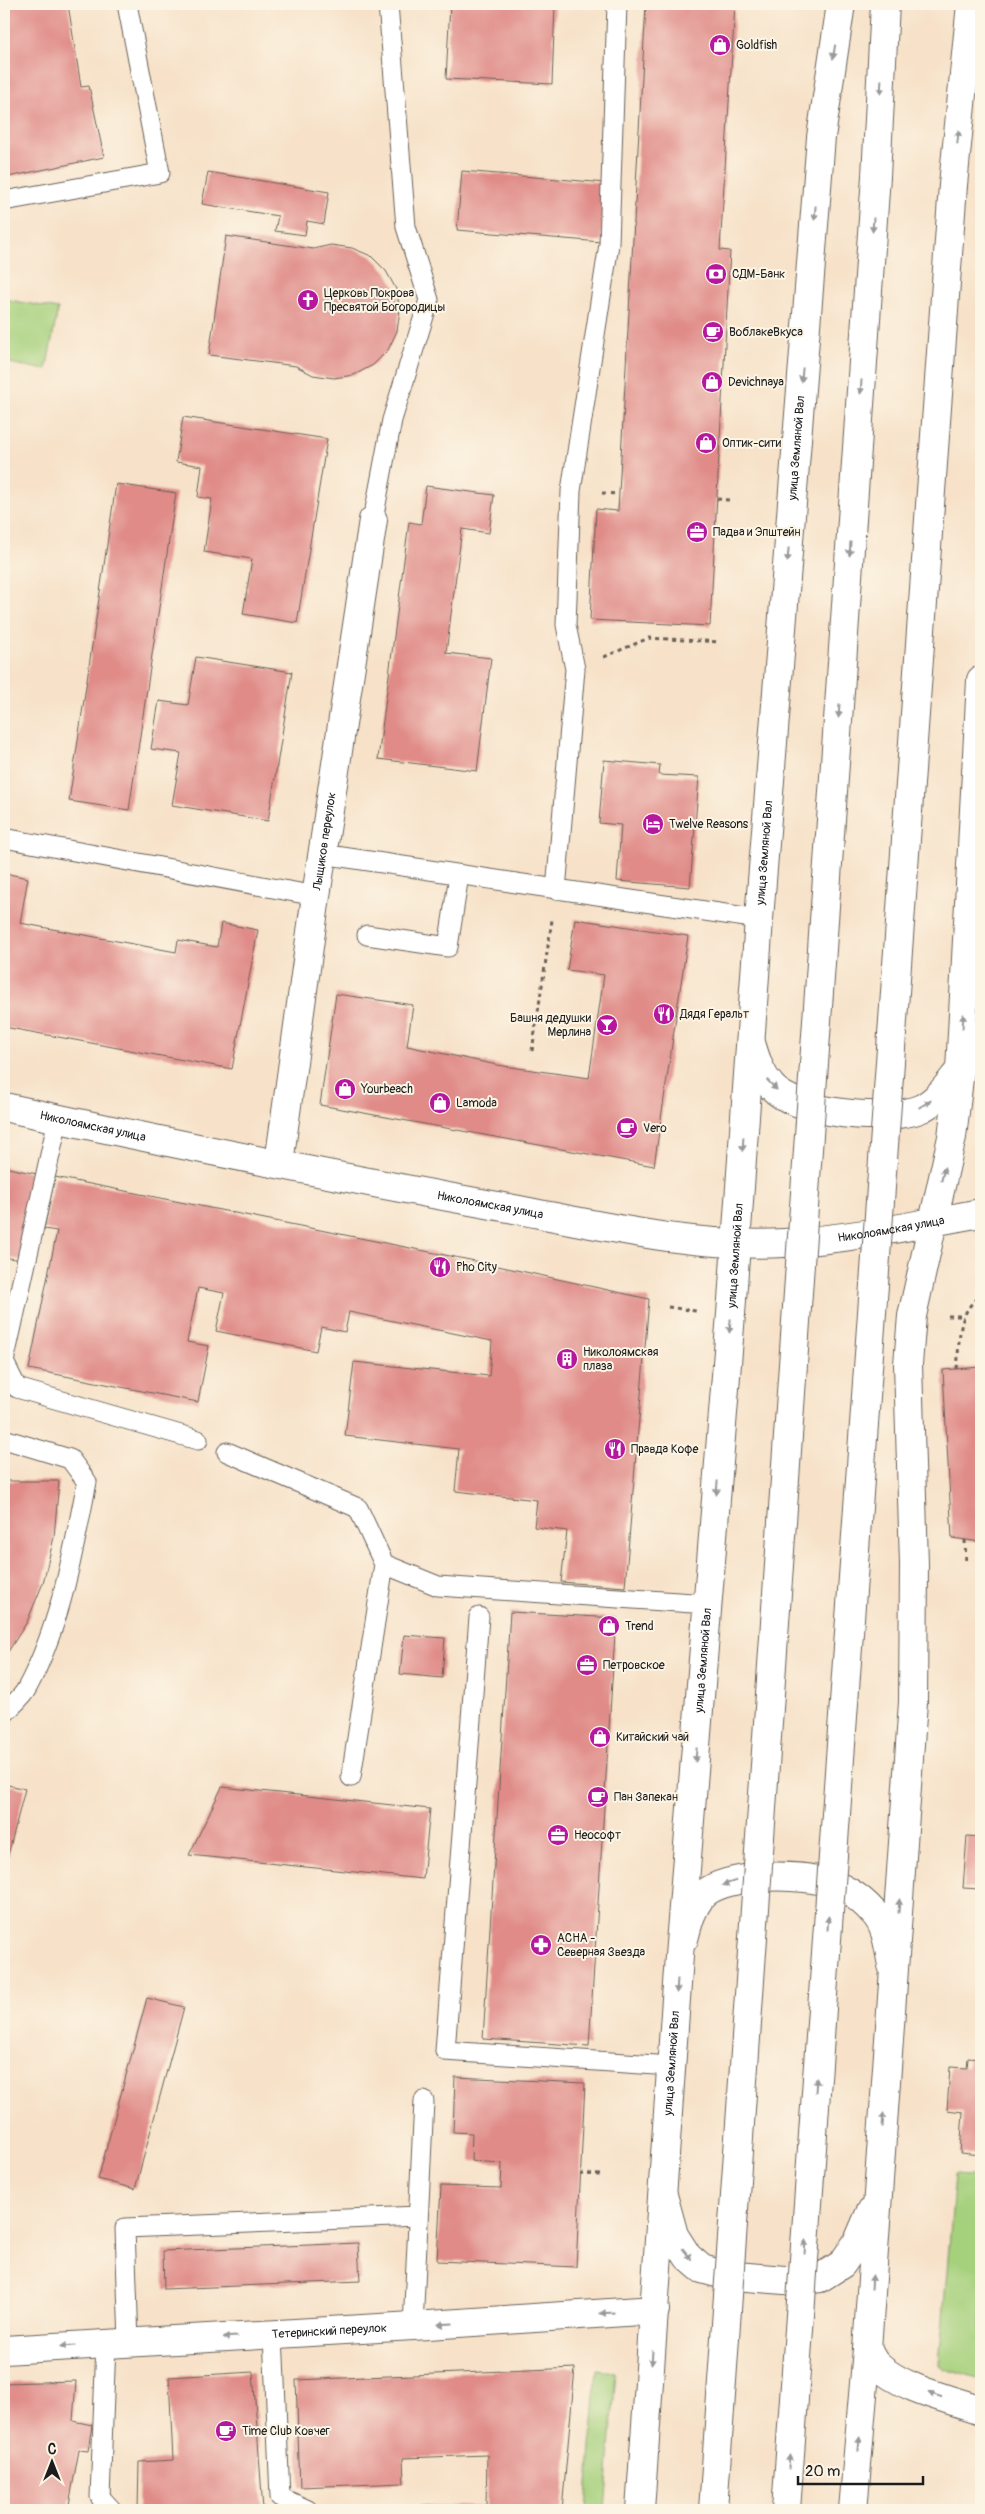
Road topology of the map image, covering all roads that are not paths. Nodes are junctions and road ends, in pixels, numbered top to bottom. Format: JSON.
{"nodes":[{"id":1,"x":127,"y":4,"type":"edge"},
{"id":2,"x":388,"y":4,"type":"edge"},
{"id":3,"x":617,"y":4,"type":"edge"},
{"id":4,"x":841,"y":4,"type":"edge"},
{"id":5,"x":885,"y":4,"type":"edge"},
{"id":6,"x":970,"y":4,"type":"edge"},
{"id":7,"x":4,"y":201,"type":"edge"},
{"id":8,"x":372,"y":520,"type":"joint"},
{"id":9,"x":981,"y":680,"type":"edge"},
{"id":10,"x":4,"y":838,"type":"edge"},
{"id":11,"x":322,"y":854,"type":"junction"},
{"id":12,"x":459,"y":875,"type":"junction"},
{"id":13,"x":556,"y":890,"type":"junction"},
{"id":14,"x":316,"y":896,"type":"junction"},
{"id":15,"x":759,"y":920,"type":"junction"},
{"id":16,"x":367,"y":936,"type":"dead end"},
{"id":17,"x":751,"y":1043,"type":"junction"},
{"id":18,"x":960,"y":1070,"type":"junction"},
{"id":19,"x":4,"y":1107,"type":"edge"},
{"id":20,"x":58,"y":1119,"type":"junction"},
{"id":21,"x":279,"y":1162,"type":"junction"},
{"id":22,"x":981,"y":1212,"type":"edge"},
{"id":23,"x":933,"y":1222,"type":"junction"},
{"id":24,"x":737,"y":1243,"type":"junction"},
{"id":25,"x":4,"y":1439,"type":"edge"},
{"id":26,"x":198,"y":1440,"type":"dead end"},
{"id":27,"x":227,"y":1452,"type":"dead end"},
{"id":28,"x":384,"y":1564,"type":"junction"},
{"id":29,"x":708,"y":1604,"type":"junction"},
{"id":30,"x":479,"y":1617,"type":"dead end"},
{"id":31,"x":4,"y":1714,"type":"edge"},
{"id":32,"x":351,"y":1777,"type":"dead end"},
{"id":33,"x":679,"y":1956,"type":"junction"},
{"id":34,"x":894,"y":1976,"type":"junction"},
{"id":35,"x":671,"y":2066,"type":"junction"},
{"id":36,"x":424,"y":2101,"type":"dead end"},
{"id":37,"x":662,"y":2194,"type":"junction"},
{"id":38,"x":877,"y":2195,"type":"junction"},
{"id":39,"x":418,"y":2216,"type":"junction"},
{"id":40,"x":655,"y":2310,"type":"junction"},
{"id":41,"x":413,"y":2326,"type":"junction"},
{"id":42,"x":273,"y":2335,"type":"junction"},
{"id":43,"x":117,"y":2344,"type":"junction"},
{"id":44,"x":867,"y":2349,"type":"junction"},
{"id":45,"x":4,"y":2350,"type":"edge"},
{"id":46,"x":981,"y":2410,"type":"edge"},
{"id":47,"x":103,"y":2506,"type":"edge"},
{"id":48,"x":308,"y":2510,"type":"edge"},
{"id":49,"x":640,"y":2510,"type":"edge"},
{"id":50,"x":713,"y":2510,"type":"edge"},
{"id":51,"x":786,"y":2510,"type":"edge"},
{"id":52,"x":853,"y":2510,"type":"edge"}],
"edges":[{"from":1,"to":7,"type":"lane"},
{"from":2,"to":8,"type":"lane"},
{"from":3,"to":13,"type":"lane"},
{"from":4,"to":15,"type":"main road","name":"улица Земляной Вал","one_way":true},
{"from":5,"to":50,"type":"main road","one_way":true,"bridge":true},
{"from":51,"to":6,"type":"main road","one_way":true,"bridge":true},
{"from":8,"to":11,"type":"main road","name":"Лыщиков переулок"},
{"from":18,"to":9,"type":"main road","one_way":true},
{"from":10,"to":14,"type":"lane"},
{"from":11,"to":12,"type":"lane"},
{"from":11,"to":14,"type":"main road","name":"Лыщиков переулок"},
{"from":12,"to":13,"type":"lane"},
{"from":12,"to":16,"type":"lane"},
{"from":13,"to":15,"type":"lane"},
{"from":14,"to":21,"type":"main road","name":"Лыщиков переулок"},
{"from":15,"to":17,"type":"main road","name":"улица Земляной Вал"},
{"from":17,"to":18,"type":"main road","one_way":true},
{"from":17,"to":24,"type":"main road","name":"улица Земляной Вал","one_way":true},
{"from":23,"to":18,"type":"main road","one_way":true},
{"from":19,"to":20,"type":"main road","name":"Николоямская улица"},
{"from":20,"to":21,"type":"main road","name":"Николоямская улица"},
{"from":20,"to":26,"type":"lane"},
{"from":21,"to":24,"type":"main road","name":"Николоямская улица"},
{"from":22,"to":23,"type":"main road","name":"Николоямская улица"},
{"from":23,"to":24,"type":"main road","name":"Николоямская улица"},
{"from":34,"to":23,"type":"main road","one_way":true},
{"from":24,"to":29,"type":"main road","name":"улица Земляной Вал","one_way":true},
{"from":25,"to":31,"type":"lane"},
{"from":27,"to":28,"type":"lane"},
{"from":28,"to":29,"type":"lane"},
{"from":28,"to":32,"type":"lane"},
{"from":29,"to":33,"type":"main road","name":"улица Земляной Вал","one_way":true},
{"from":30,"to":35,"type":"lane"},
{"from":34,"to":33,"type":"main road","one_way":true},
{"from":33,"to":35,"type":"main road","name":"улица Земляной Вал","one_way":true},
{"from":38,"to":34,"type":"main road","one_way":true},
{"from":35,"to":37,"type":"main road","name":"улица Земляной Вал"},
{"from":36,"to":39,"type":"lane"},
{"from":37,"to":38,"type":"main road","one_way":true},
{"from":37,"to":40,"type":"main road","name":"улица Земляной Вал"},
{"from":44,"to":38,"type":"main road","one_way":true},
{"from":39,"to":41,"type":"lane"},
{"from":39,"to":43,"type":"lane"},
{"from":40,"to":41,"type":"main road","name":"Тетеринский переулок","one_way":true},
{"from":40,"to":49,"type":"main road","name":"улица Земляной Вал","one_way":true},
{"from":41,"to":42,"type":"main road","name":"Тетеринский переулок"},
{"from":42,"to":43,"type":"main road","name":"Тетеринский переулок","one_way":true},
{"from":42,"to":48,"type":"lane"},
{"from":43,"to":45,"type":"main road","name":"Тетеринский переулок","one_way":true},
{"from":43,"to":47,"type":"lane"},
{"from":46,"to":44,"type":"main road","one_way":true},
{"from":52,"to":44,"type":"main road","one_way":true}]}
